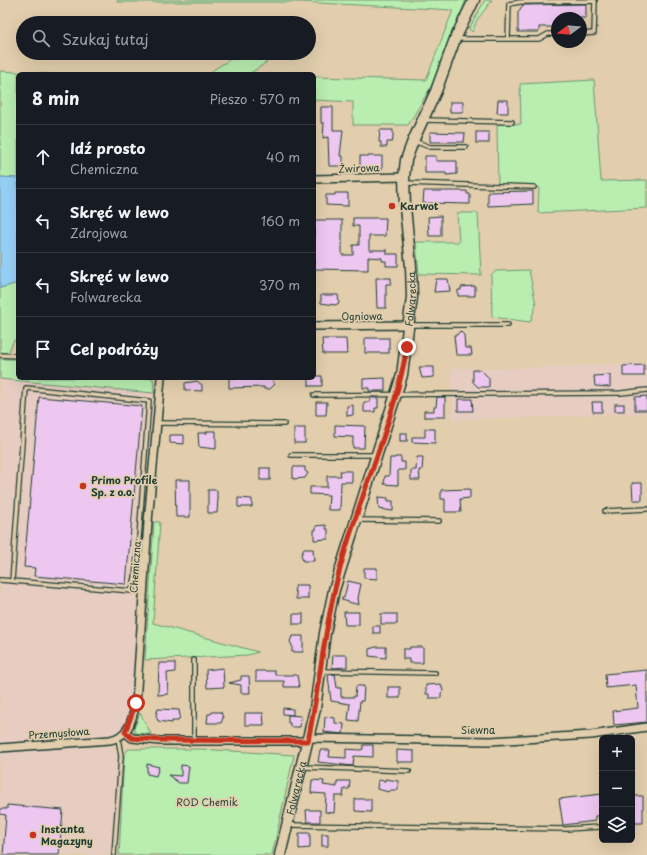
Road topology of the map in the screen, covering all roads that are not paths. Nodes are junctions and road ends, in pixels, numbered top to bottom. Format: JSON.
{"nodes":[{"id":1,"x":474,"y":0,"type":"edge"},
{"id":2,"x":551,"y":34,"type":"edge"},
{"id":3,"x":587,"y":34,"type":"edge"},
{"id":4,"x":508,"y":38,"type":"junction"},
{"id":5,"x":454,"y":39,"type":"junction"},
{"id":6,"x":423,"y":120,"type":"junction"},
{"id":7,"x":512,"y":122,"type":"dead end"},
{"id":8,"x":413,"y":141,"type":"junction"},
{"id":9,"x":466,"y":147,"type":"dead end"},
{"id":10,"x":316,"y":179,"type":"edge"},
{"id":11,"x":404,"y":180,"type":"junction"},
{"id":12,"x":534,"y":187,"type":"dead end"},
{"id":13,"x":410,"y":325,"type":"junction"},
{"id":14,"x":508,"y":325,"type":"dead end"},
{"id":15,"x":316,"y":326,"type":"edge"},
{"id":16,"x":0,"y":355,"type":"edge"},
{"id":17,"x":16,"y":356,"type":"edge"},
{"id":18,"x":161,"y":380,"type":"edge"},
{"id":19,"x":647,"y":390,"type":"edge"},
{"id":20,"x":397,"y":394,"type":"junction"},
{"id":21,"x":314,"y":395,"type":"dead end"},
{"id":22,"x":149,"y":401,"type":"junction"},
{"id":23,"x":159,"y":402,"type":"junction"},
{"id":24,"x":157,"y":423,"type":"junction"},
{"id":25,"x":284,"y":424,"type":"dead end"},
{"id":26,"x":291,"y":455,"type":"dead end"},
{"id":27,"x":377,"y":455,"type":"junction"},
{"id":28,"x":647,"y":509,"type":"edge"},
{"id":29,"x":605,"y":511,"type":"dead end"},
{"id":30,"x":355,"y":519,"type":"junction"},
{"id":31,"x":439,"y":521,"type":"dead end"},
{"id":32,"x":0,"y":580,"type":"edge"},
{"id":33,"x":12,"y":581,"type":"junction"},
{"id":34,"x":132,"y":591,"type":"junction"},
{"id":35,"x":143,"y":592,"type":"junction"},
{"id":36,"x":194,"y":660,"type":"dead end"},
{"id":37,"x":320,"y":671,"type":"junction"},
{"id":38,"x":435,"y":673,"type":"dead end"},
{"id":39,"x":647,"y":727,"type":"edge"},
{"id":40,"x":125,"y":732,"type":"junction"},
{"id":41,"x":118,"y":738,"type":"junction"},
{"id":42,"x":308,"y":739,"type":"junction"},
{"id":43,"x":194,"y":741,"type":"junction"},
{"id":44,"x":0,"y":748,"type":"edge"},
{"id":45,"x":302,"y":767,"type":"junction"},
{"id":46,"x":409,"y":771,"type":"dead end"},
{"id":47,"x":288,"y":825,"type":"junction"},
{"id":48,"x":599,"y":827,"type":"edge"},
{"id":49,"x":114,"y":855,"type":"edge"},
{"id":50,"x":280,"y":855,"type":"edge"}],
"edges":[{"from":1,"to":5,"type":"street","name":"Folwarecka"},
{"from":2,"to":4,"type":"lane"},
{"from":3,"to":4,"type":"lane"},
{"from":4,"to":5,"type":"lane"},
{"from":5,"to":6,"type":"street","name":"Folwarecka"},
{"from":6,"to":7,"type":"lane"},
{"from":6,"to":8,"type":"street","name":"Folwarecka"},
{"from":8,"to":9,"type":"lane"},
{"from":8,"to":11,"type":"street","name":"Folwarecka"},
{"from":10,"to":11,"type":"street","name":"Żwirowa"},
{"from":11,"to":12,"type":"lane"},
{"from":11,"to":13,"type":"street","name":"Folwarecka"},
{"from":13,"to":14,"type":"lane"},
{"from":13,"to":15,"type":"street","name":"Ogniowa"},
{"from":13,"to":20,"type":"street","name":"Folwarecka"},
{"from":16,"to":17,"type":"lane"},
{"from":18,"to":23,"type":"street","name":"Chemiczna"},
{"from":19,"to":20,"type":"lane"},
{"from":20,"to":21,"type":"lane"},
{"from":20,"to":27,"type":"street","name":"Folwarecka"},
{"from":22,"to":23,"type":"lane"},
{"from":22,"to":33,"type":"lane"},
{"from":22,"to":34,"type":"lane"},
{"from":23,"to":24,"type":"street","name":"Chemiczna"},
{"from":24,"to":25,"type":"lane"},
{"from":24,"to":35,"type":"street","name":"Chemiczna"},
{"from":26,"to":27,"type":"lane"},
{"from":27,"to":30,"type":"street","name":"Folwarecka"},
{"from":28,"to":29,"type":"lane"},
{"from":30,"to":31,"type":"lane"},
{"from":30,"to":37,"type":"street","name":"Folwarecka"},
{"from":32,"to":33,"type":"lane"},
{"from":33,"to":34,"type":"lane"},
{"from":34,"to":35,"type":"lane"},
{"from":35,"to":40,"type":"street","name":"Chemiczna"},
{"from":36,"to":43,"type":"lane"},
{"from":37,"to":38,"type":"lane"},
{"from":37,"to":42,"type":"street","name":"Folwarecka"},
{"from":39,"to":42,"type":"street","name":"Siewna"},
{"from":40,"to":41,"type":"street","name":"Chemiczna"},
{"from":40,"to":43,"type":"street","name":"Siewna"},
{"from":41,"to":44,"type":"street","name":"Przemysłowa"},
{"from":41,"to":49,"type":"lane"},
{"from":42,"to":43,"type":"street","name":"Siewna"},
{"from":42,"to":45,"type":"street","name":"Folwarecka"},
{"from":45,"to":46,"type":"lane"},
{"from":45,"to":47,"type":"street","name":"Folwarecka"},
{"from":47,"to":48,"type":"lane"},
{"from":47,"to":50,"type":"street","name":"Folwarecka"}]}
